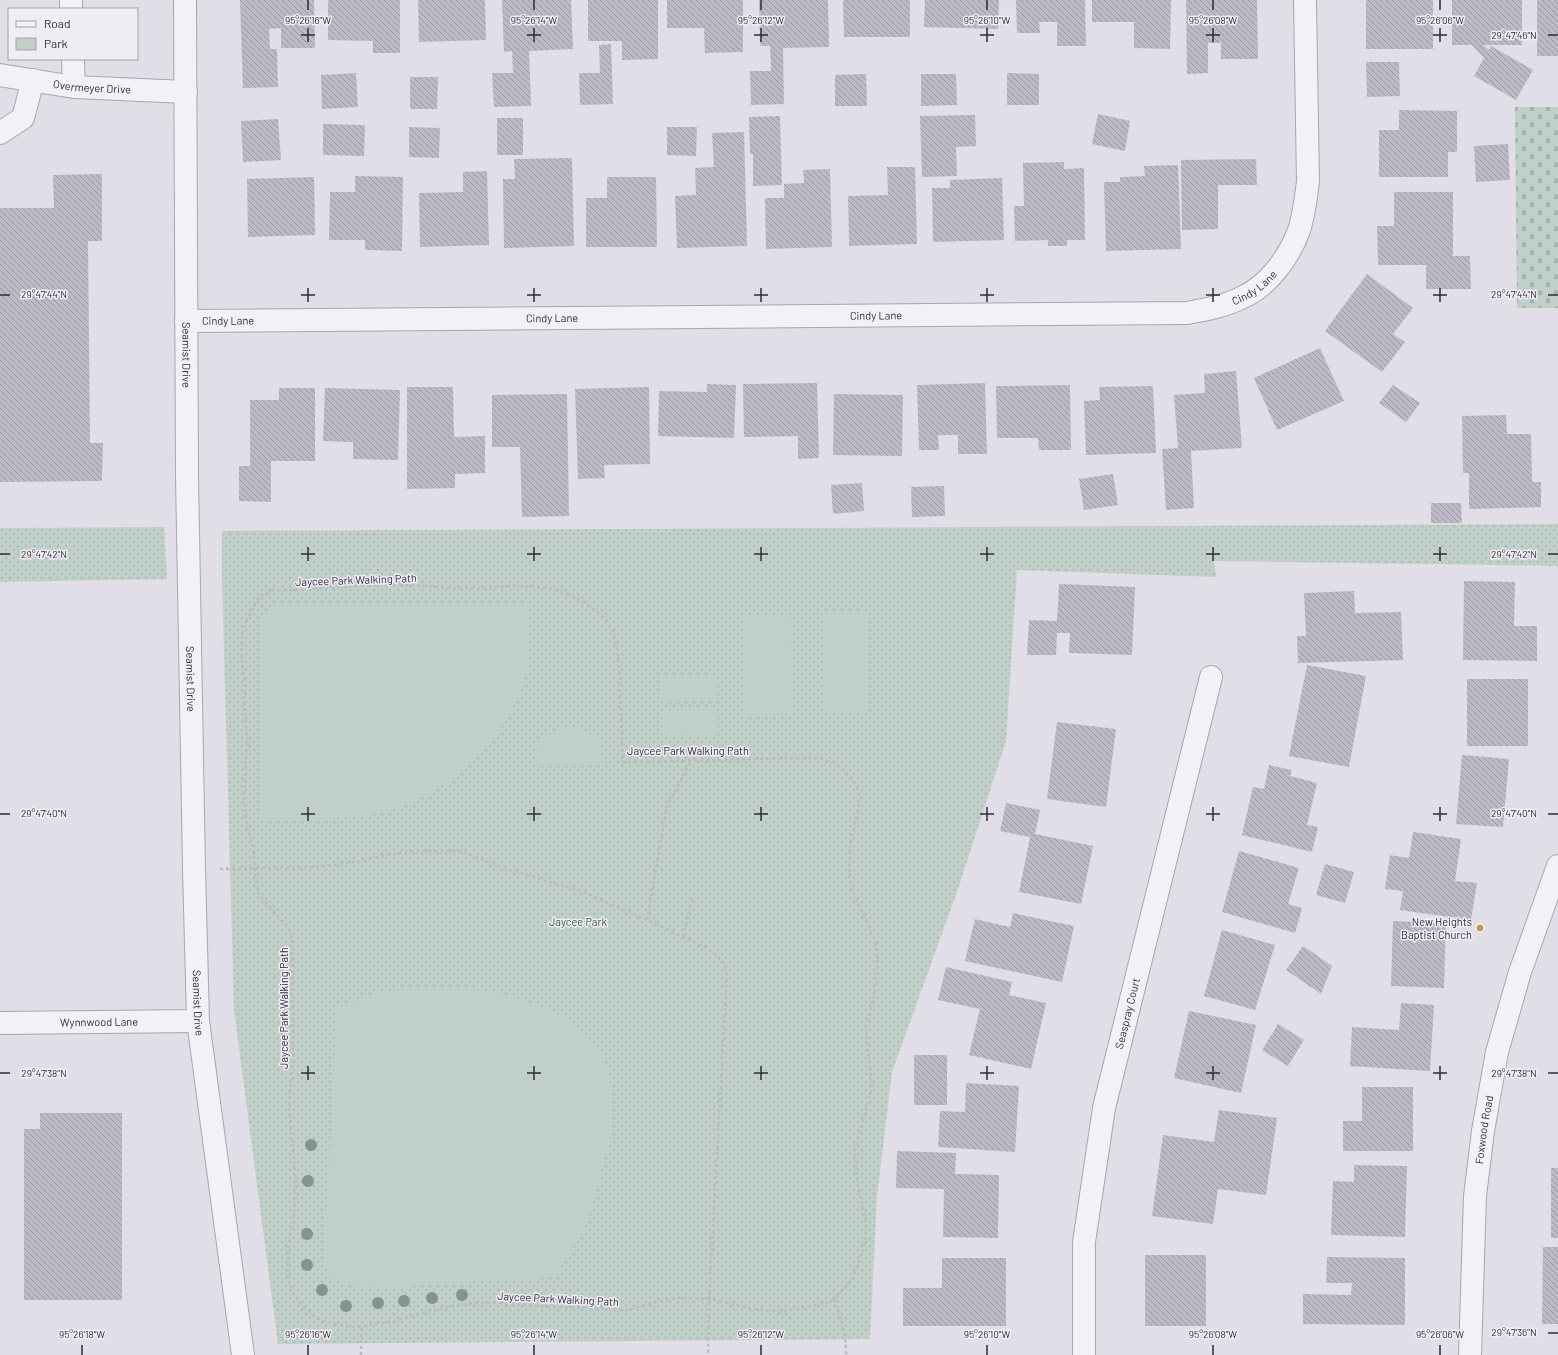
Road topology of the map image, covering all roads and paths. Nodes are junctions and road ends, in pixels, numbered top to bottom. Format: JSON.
{"nodes":[{"id":1,"x":185,"y":0,"type":"edge"},
{"id":2,"x":1306,"y":0,"type":"edge"},
{"id":3,"x":73,"y":60,"type":"edge"},
{"id":4,"x":0,"y":75,"type":"edge"},
{"id":5,"x":33,"y":80,"type":"junction"},
{"id":6,"x":74,"y":88,"type":"junction"},
{"id":7,"x":186,"y":92,"type":"junction"},
{"id":8,"x":0,"y":133,"type":"edge"},
{"id":9,"x":186,"y":321,"type":"junction"},
{"id":10,"x":1211,"y":677,"type":"dead end"},
{"id":11,"x":691,"y":760,"type":"junction"},
{"id":12,"x":1558,"y":866,"type":"edge"},
{"id":13,"x":256,"y":868,"type":"junction"},
{"id":14,"x":194,"y":869,"type":"junction"},
{"id":15,"x":693,"y":898,"type":"dead end"},
{"id":16,"x":647,"y":920,"type":"junction"},
{"id":17,"x":684,"y":937,"type":"junction"},
{"id":18,"x":198,"y":1021,"type":"junction"},
{"id":19,"x":0,"y":1023,"type":"edge"},
{"id":20,"x":709,"y":1299,"type":"junction"},
{"id":21,"x":834,"y":1299,"type":"junction"},
{"id":22,"x":361,"y":1326,"type":"junction"},
{"id":23,"x":243,"y":1355,"type":"edge"},
{"id":24,"x":361,"y":1355,"type":"edge"},
{"id":25,"x":708,"y":1355,"type":"edge"},
{"id":26,"x":846,"y":1355,"type":"edge"},
{"id":27,"x":1084,"y":1355,"type":"edge"},
{"id":28,"x":1470,"y":1355,"type":"edge"}],
"edges":[{"from":1,"to":7,"type":"street","name":"Seamist Drive"},
{"from":2,"to":9,"type":"street","name":"Cindy Lane"},
{"from":3,"to":6,"type":"street"},
{"from":4,"to":5,"type":"street","name":"Overmeyer Drive"},
{"from":5,"to":6,"type":"street","name":"Overmeyer Drive"},
{"from":5,"to":8,"type":"street"},
{"from":6,"to":7,"type":"street","name":"Overmeyer Drive"},
{"from":7,"to":9,"type":"street","name":"Seamist Drive"},
{"from":9,"to":14,"type":"street","name":"Seamist Drive"},
{"from":10,"to":27,"type":"street","name":"Seaspray Court"},
{"from":11,"to":13,"type":"path","name":"Jaycee Park Walking Path"},
{"from":11,"to":16,"type":"path"},
{"from":11,"to":21,"type":"path","name":"Jaycee Park Walking Path"},
{"from":12,"to":28,"type":"street","name":"Foxwood Road"},
{"from":13,"to":14,"type":"path"},
{"from":13,"to":16,"type":"path"},
{"from":13,"to":22,"type":"path","name":"Jaycee Park Walking Path"},
{"from":14,"to":18,"type":"street","name":"Seamist Drive"},
{"from":15,"to":17,"type":"path"},
{"from":16,"to":17,"type":"path"},
{"from":17,"to":20,"type":"path"},
{"from":18,"to":19,"type":"street","name":"Wynnwood Lane"},
{"from":18,"to":23,"type":"street","name":"Seamist Drive"},
{"from":20,"to":21,"type":"path","name":"Jaycee Park Walking Path"},
{"from":20,"to":22,"type":"path","name":"Jaycee Park Walking Path"},
{"from":20,"to":25,"type":"path"},
{"from":21,"to":26,"type":"path"},
{"from":22,"to":24,"type":"path"}]}
